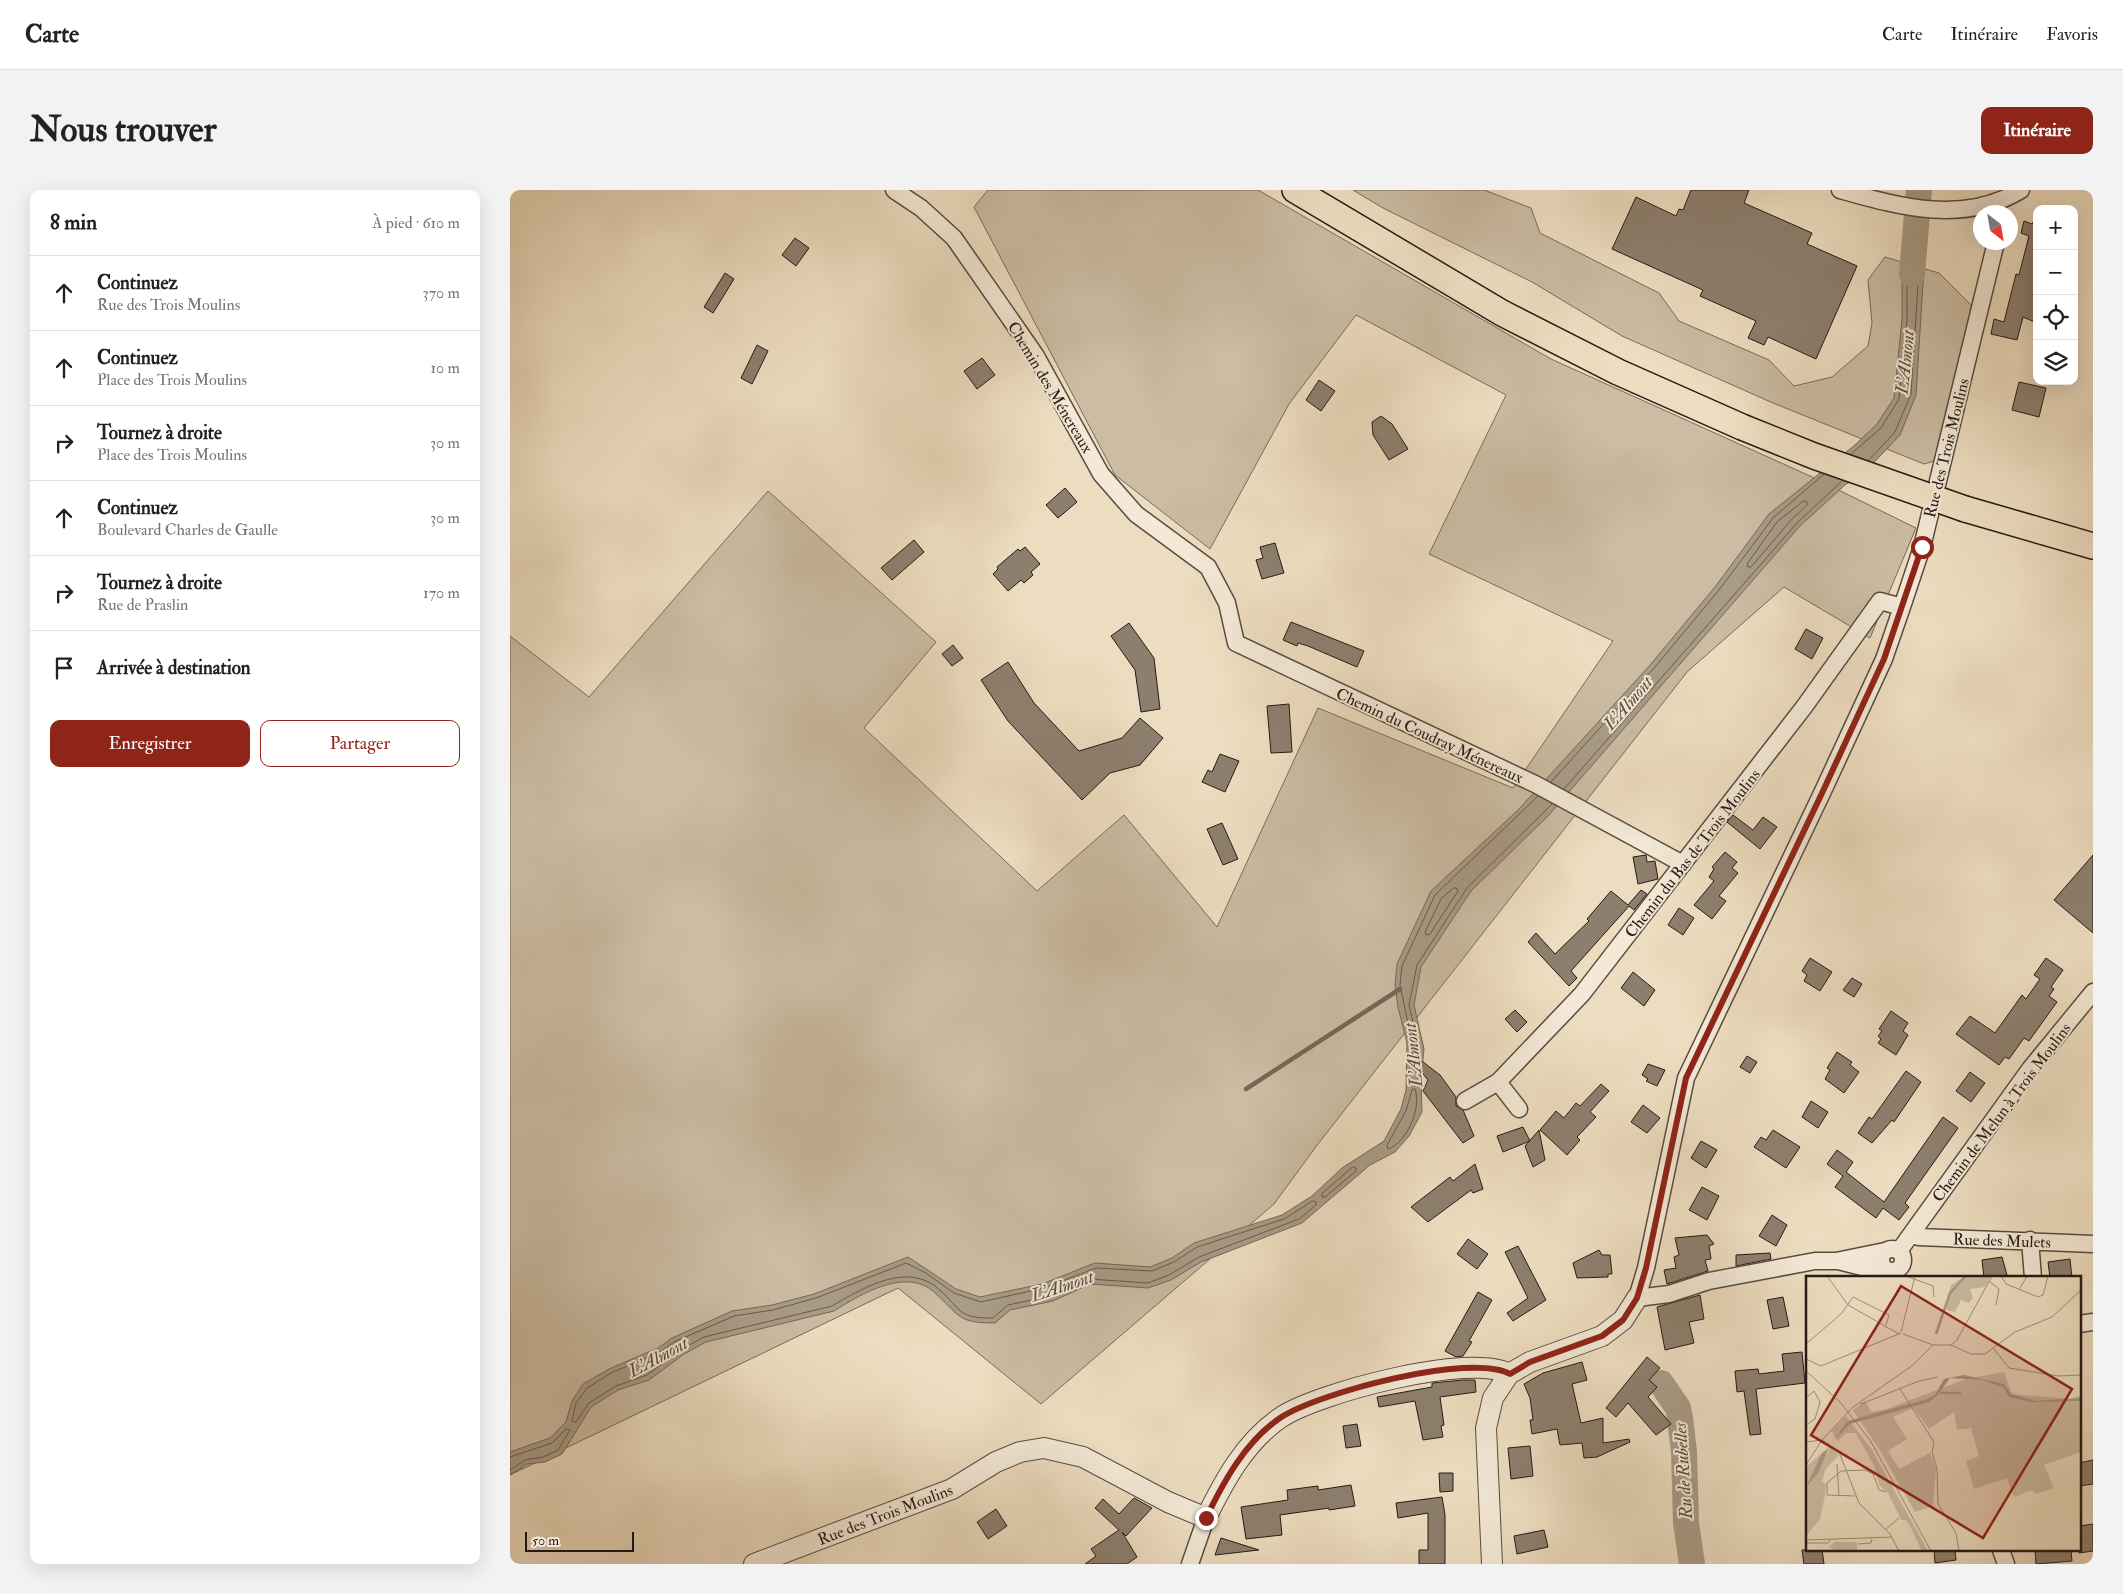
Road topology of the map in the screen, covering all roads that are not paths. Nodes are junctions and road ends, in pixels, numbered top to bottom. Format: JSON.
{"nodes":[{"id":1,"x":894,"y":190,"type":"edge"},
{"id":2,"x":1294,"y":190,"type":"edge"},
{"id":3,"x":1315,"y":190,"type":"edge"},
{"id":4,"x":1840,"y":190,"type":"edge"},
{"id":5,"x":2021,"y":190,"type":"edge"},
{"id":6,"x":2002,"y":201,"type":"edge"},
{"id":7,"x":1994,"y":250,"type":"edge"},
{"id":8,"x":1745,"y":421,"type":"junction"},
{"id":9,"x":1966,"y":503,"type":"junction"},
{"id":10,"x":2093,"y":534,"type":"edge"},
{"id":11,"x":2093,"y":546,"type":"edge"},
{"id":12,"x":1214,"y":578,"type":"joint"},
{"id":13,"x":1902,"y":606,"type":"junction"},
{"id":14,"x":1683,"y":864,"type":"junction"},
{"id":15,"x":2093,"y":992,"type":"edge"},
{"id":16,"x":1498,"y":1082,"type":"junction"},
{"id":17,"x":1465,"y":1101,"type":"dead end"},
{"id":18,"x":1519,"y":1109,"type":"dead end"},
{"id":19,"x":1912,"y":1235,"type":"junction"},
{"id":20,"x":2030,"y":1240,"type":"junction"},
{"id":21,"x":2093,"y":1244,"type":"edge"},
{"id":22,"x":1896,"y":1254,"type":"junction"},
{"id":23,"x":1836,"y":1261,"type":"junction"},
{"id":24,"x":1892,"y":1273,"type":"edge"},
{"id":25,"x":1910,"y":1276,"type":"edge"},
{"id":26,"x":2033,"y":1276,"type":"edge"},
{"id":27,"x":1637,"y":1298,"type":"junction"},
{"id":28,"x":2093,"y":1322,"type":"edge"},
{"id":29,"x":2080,"y":1324,"type":"edge"},
{"id":30,"x":1510,"y":1374,"type":"junction"},
{"id":31,"x":1206,"y":1518,"type":"junction"},
{"id":32,"x":2002,"y":1552,"type":"edge"},
{"id":33,"x":754,"y":1564,"type":"edge"},
{"id":34,"x":1190,"y":1564,"type":"edge"},
{"id":35,"x":1492,"y":1564,"type":"edge"},
{"id":36,"x":2006,"y":1564,"type":"edge"}],
"edges":[{"from":1,"to":12,"type":"street","name":"Chemin des Ménereaux"},
{"from":2,"to":8,"type":"main road"},
{"from":3,"to":8,"type":"main road"},
{"from":4,"to":6,"type":"street"},
{"from":5,"to":6,"type":"street"},
{"from":7,"to":13,"type":"street","name":"Rue des Trois Moulins"},
{"from":8,"to":9,"type":"main road","bridge":true},
{"from":9,"to":10,"type":"main road"},
{"from":9,"to":11,"type":"main road"},
{"from":12,"to":14,"type":"street","name":"Chemin du Coudray Ménereaux"},
{"from":13,"to":14,"type":"street","name":"Chemin du Bas de Trois Moulins"},
{"from":13,"to":27,"type":"street","name":"Rue des Trois Moulins"},
{"from":14,"to":16,"type":"street","name":"Chemin du Bas de Trois Moulins"},
{"from":15,"to":19,"type":"street","name":"Chemin de Melun à Trois Moulins"},
{"from":16,"to":17,"type":"street","name":"Chemin du Bas de Trois Moulins"},
{"from":16,"to":18,"type":"street"},
{"from":19,"to":20,"type":"street","name":"Rue des Mulets"},
{"from":19,"to":22,"type":"street","name":"Chemin de Melun à Trois Moulins"},
{"from":20,"to":21,"type":"street","name":"Rue des Mulets"},
{"from":20,"to":26,"type":"street"},
{"from":22,"to":23,"type":"street"},
{"from":22,"to":24,"type":"street"},
{"from":22,"to":25,"type":"street"},
{"from":23,"to":24,"type":"street"},
{"from":23,"to":27,"type":"street"},
{"from":27,"to":30,"type":"street"},
{"from":28,"to":29,"type":"street"},
{"from":30,"to":31,"type":"street"},
{"from":30,"to":35,"type":"street"},
{"from":31,"to":33,"type":"street","name":"Rue des Trois Moulins"},
{"from":31,"to":34,"type":"street"},
{"from":32,"to":36,"type":"street"}]}
